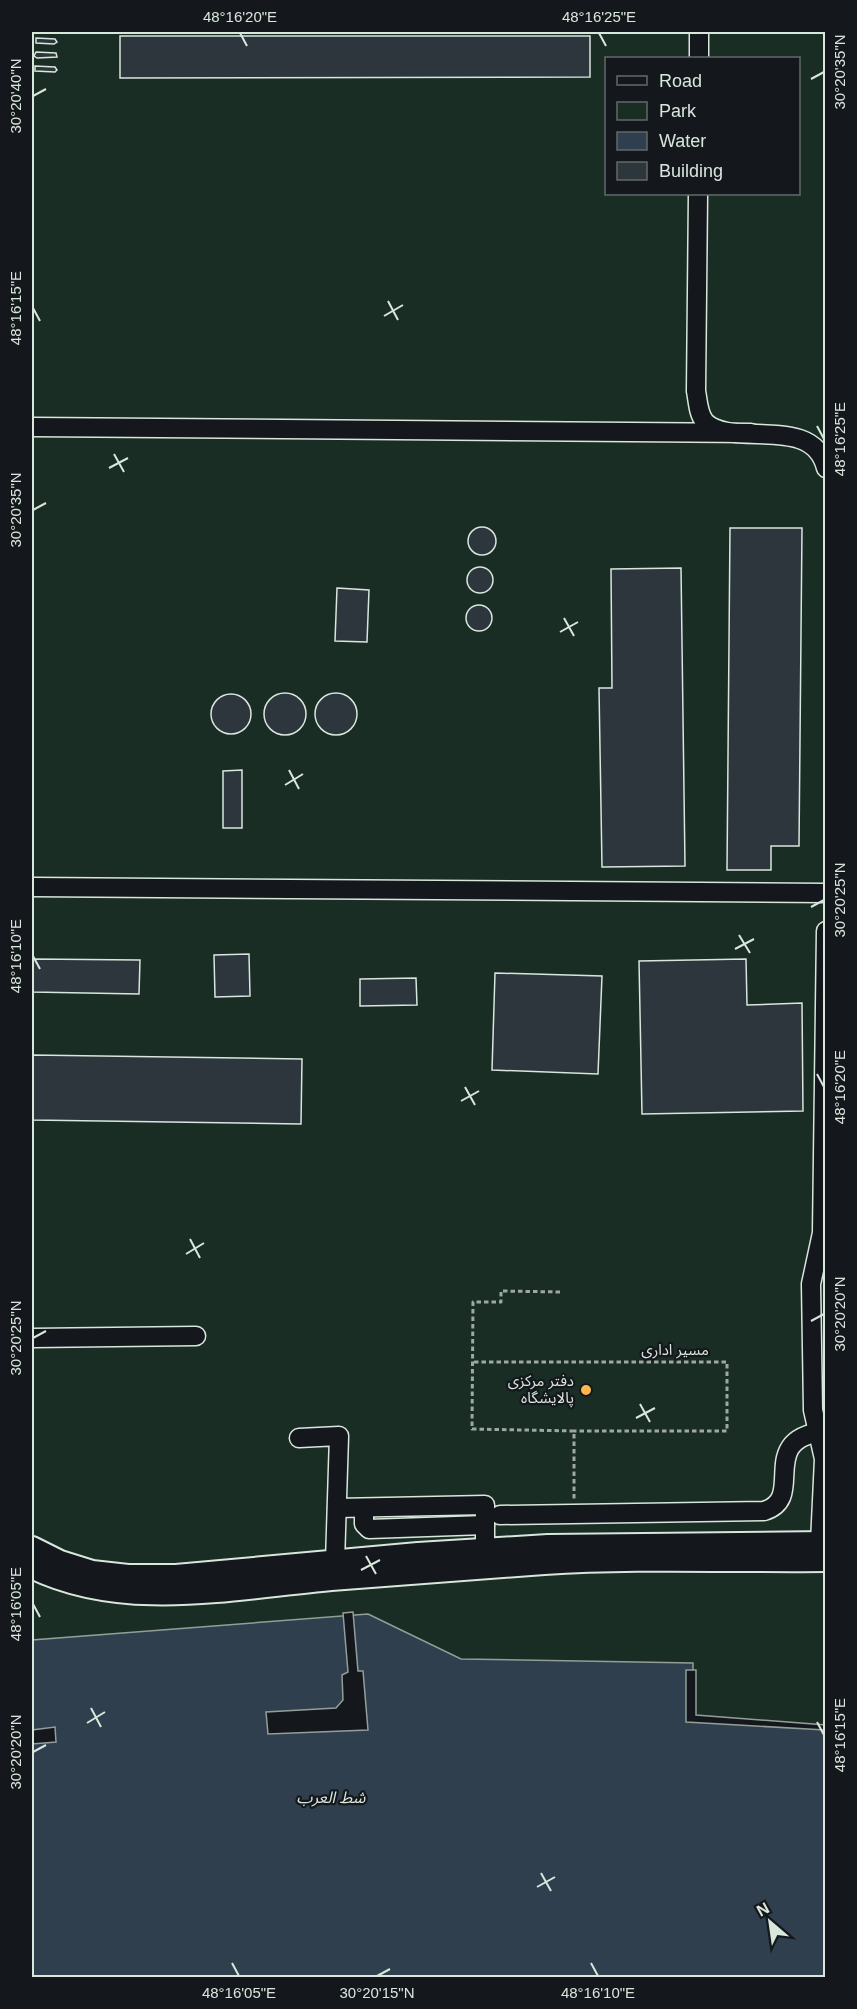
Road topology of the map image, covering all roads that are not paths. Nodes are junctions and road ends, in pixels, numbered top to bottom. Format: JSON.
{"nodes":[{"id":1,"x":699,"y":32,"type":"edge"},
{"id":2,"x":699,"y":57,"type":"edge"},
{"id":3,"x":698,"y":195,"type":"edge"},
{"id":4,"x":32,"y":427,"type":"edge"},
{"id":5,"x":751,"y":433,"type":"junction"},
{"id":6,"x":825,"y":468,"type":"edge"},
{"id":7,"x":32,"y":887,"type":"edge"},
{"id":8,"x":825,"y":893,"type":"edge"},
{"id":9,"x":825,"y":931,"type":"edge"},
{"id":10,"x":824,"y":1141,"type":"edge"},
{"id":11,"x":824,"y":1237,"type":"edge"},
{"id":12,"x":196,"y":1336,"type":"dead end"},
{"id":13,"x":32,"y":1338,"type":"edge"},
{"id":14,"x":818,"y":1350,"type":"edge"},
{"id":15,"x":813,"y":1410,"type":"junction"},
{"id":16,"x":822,"y":1431,"type":"edge"},
{"id":17,"x":299,"y":1438,"type":"dead end"},
{"id":18,"x":795,"y":1441,"type":"junction"},
{"id":19,"x":337,"y":1508,"type":"junction"},
{"id":20,"x":492,"y":1520,"type":"junction"},
{"id":21,"x":32,"y":1548,"type":"edge"},
{"id":22,"x":485,"y":1550,"type":"junction"},
{"id":23,"x":823,"y":1551,"type":"edge"},
{"id":24,"x":335,"y":1562,"type":"junction"},
{"id":25,"x":32,"y":1567,"type":"edge"}],
"edges":[{"from":1,"to":2,"type":"street"},
{"from":3,"to":5,"type":"street"},
{"from":4,"to":5,"type":"street"},
{"from":5,"to":6,"type":"street"},
{"from":7,"to":8,"type":"street"},
{"from":9,"to":10,"type":"street"},
{"from":10,"to":11,"type":"street"},
{"from":11,"to":14,"type":"street"},
{"from":12,"to":13,"type":"street"},
{"from":14,"to":15,"type":"street"},
{"from":15,"to":16,"type":"street"},
{"from":15,"to":18,"type":"street"},
{"from":16,"to":18,"type":"street"},
{"from":16,"to":23,"type":"street"},
{"from":17,"to":19,"type":"street"},
{"from":18,"to":20,"type":"street"},
{"from":19,"to":20,"type":"street"},
{"from":19,"to":24,"type":"street"},
{"from":20,"to":22,"type":"street"},
{"from":21,"to":24,"type":"main road"},
{"from":22,"to":23,"type":"main road"},
{"from":22,"to":24,"type":"main road"},
{"from":23,"to":25,"type":"main road"}]}
